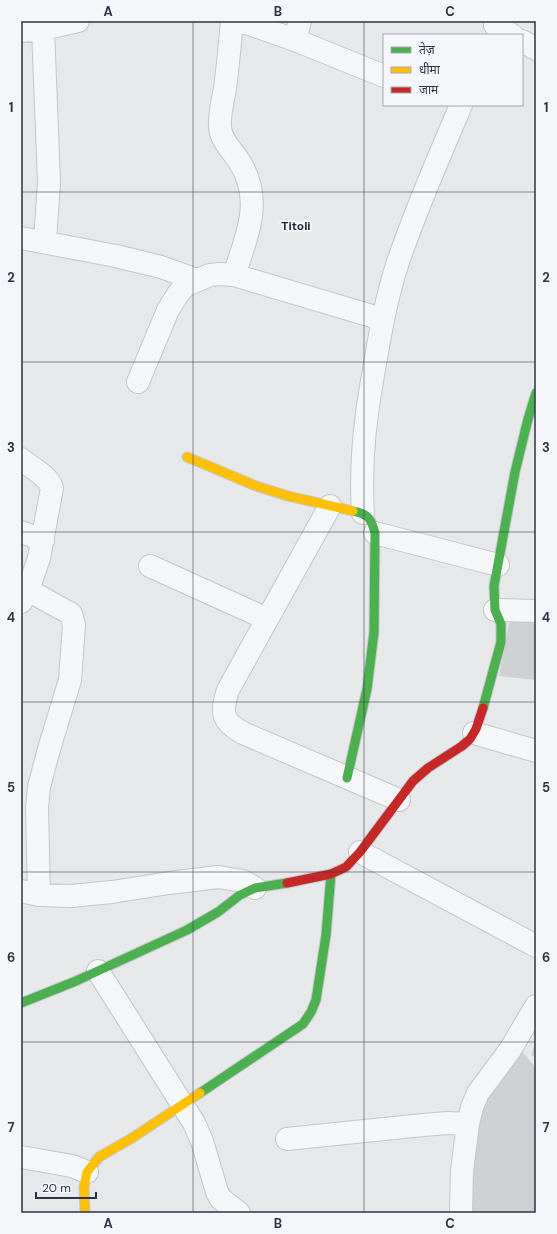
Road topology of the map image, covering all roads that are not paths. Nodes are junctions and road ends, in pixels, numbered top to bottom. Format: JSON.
{"nodes":[{"id":1,"x":78,"y":21,"type":"edge"},
{"id":2,"x":232,"y":21,"type":"edge"},
{"id":3,"x":241,"y":21,"type":"edge"},
{"id":4,"x":43,"y":29,"type":"junction"},
{"id":5,"x":298,"y":31,"type":"edge"},
{"id":6,"x":21,"y":32,"type":"edge"},
{"id":7,"x":523,"y":42,"type":"edge"},
{"id":8,"x":536,"y":49,"type":"edge"},
{"id":9,"x":383,"y":75,"type":"edge"},
{"id":10,"x":457,"y":106,"type":"edge"},
{"id":11,"x":21,"y":238,"type":"edge"},
{"id":12,"x":45,"y":242,"type":"junction"},
{"id":13,"x":234,"y":275,"type":"junction"},
{"id":14,"x":197,"y":280,"type":"junction"},
{"id":15,"x":382,"y":319,"type":"junction"},
{"id":16,"x":138,"y":382,"type":"dead end"},
{"id":17,"x":536,"y":393,"type":"edge"},
{"id":18,"x":532,"y":420,"type":"edge"},
{"id":19,"x":187,"y":457,"type":"dead end"},
{"id":20,"x":21,"y":459,"type":"edge"},
{"id":21,"x":330,"y":506,"type":"junction"},
{"id":22,"x":363,"y":513,"type":"junction"},
{"id":23,"x":21,"y":532,"type":"edge"},
{"id":24,"x":375,"y":533,"type":"junction"},
{"id":25,"x":43,"y":540,"type":"junction"},
{"id":26,"x":498,"y":565,"type":"junction"},
{"id":27,"x":150,"y":566,"type":"dead end"},
{"id":28,"x":25,"y":596,"type":"edge"},
{"id":29,"x":495,"y":610,"type":"junction"},
{"id":30,"x":536,"y":611,"type":"edge"},
{"id":31,"x":267,"y":619,"type":"junction"},
{"id":32,"x":474,"y":733,"type":"junction"},
{"id":33,"x":536,"y":750,"type":"edge"},
{"id":34,"x":347,"y":778,"type":"junction"},
{"id":35,"x":399,"y":800,"type":"junction"},
{"id":36,"x":360,"y":852,"type":"junction"},
{"id":37,"x":331,"y":874,"type":"junction"},
{"id":38,"x":255,"y":888,"type":"junction"},
{"id":39,"x":30,"y":893,"type":"edge"},
{"id":40,"x":536,"y":946,"type":"edge"},
{"id":41,"x":98,"y":971,"type":"junction"},
{"id":42,"x":21,"y":1003,"type":"edge"},
{"id":43,"x":536,"y":1006,"type":"edge"},
{"id":44,"x":182,"y":1104,"type":"junction"},
{"id":45,"x":468,"y":1124,"type":"junction"},
{"id":46,"x":287,"y":1139,"type":"dead end"},
{"id":47,"x":21,"y":1157,"type":"edge"},
{"id":48,"x":87,"y":1172,"type":"junction"},
{"id":49,"x":85,"y":1213,"type":"edge"},
{"id":50,"x":239,"y":1213,"type":"edge"},
{"id":51,"x":461,"y":1213,"type":"edge"}],
"edges":[{"from":1,"to":4,"type":"street"},
{"from":2,"to":13,"type":"street"},
{"from":3,"to":5,"type":"street"},
{"from":4,"to":6,"type":"street"},
{"from":4,"to":12,"type":"street"},
{"from":5,"to":9,"type":"street"},
{"from":7,"to":8,"type":"street"},
{"from":10,"to":15,"type":"street"},
{"from":11,"to":12,"type":"street"},
{"from":12,"to":14,"type":"street"},
{"from":13,"to":14,"type":"street"},
{"from":13,"to":15,"type":"street"},
{"from":14,"to":16,"type":"street"},
{"from":15,"to":22,"type":"street"},
{"from":17,"to":18,"type":"street"},
{"from":18,"to":26,"type":"street"},
{"from":19,"to":21,"type":"street"},
{"from":20,"to":25,"type":"street"},
{"from":21,"to":22,"type":"street"},
{"from":21,"to":31,"type":"street"},
{"from":22,"to":24,"type":"street"},
{"from":23,"to":25,"type":"street"},
{"from":24,"to":26,"type":"street"},
{"from":24,"to":34,"type":"street"},
{"from":25,"to":28,"type":"street"},
{"from":26,"to":29,"type":"street"},
{"from":27,"to":31,"type":"street"},
{"from":28,"to":39,"type":"street"},
{"from":29,"to":30,"type":"street"},
{"from":29,"to":32,"type":"street"},
{"from":31,"to":34,"type":"street"},
{"from":32,"to":33,"type":"street"},
{"from":32,"to":35,"type":"street"},
{"from":34,"to":35,"type":"street"},
{"from":35,"to":36,"type":"street"},
{"from":36,"to":37,"type":"street"},
{"from":36,"to":40,"type":"street"},
{"from":37,"to":38,"type":"street"},
{"from":37,"to":44,"type":"street"},
{"from":38,"to":39,"type":"street"},
{"from":38,"to":41,"type":"street"},
{"from":41,"to":42,"type":"street"},
{"from":41,"to":44,"type":"street"},
{"from":43,"to":45,"type":"street"},
{"from":44,"to":48,"type":"street"},
{"from":44,"to":50,"type":"street"},
{"from":45,"to":46,"type":"street"},
{"from":45,"to":51,"type":"street"},
{"from":47,"to":48,"type":"street"},
{"from":48,"to":49,"type":"street"}]}
